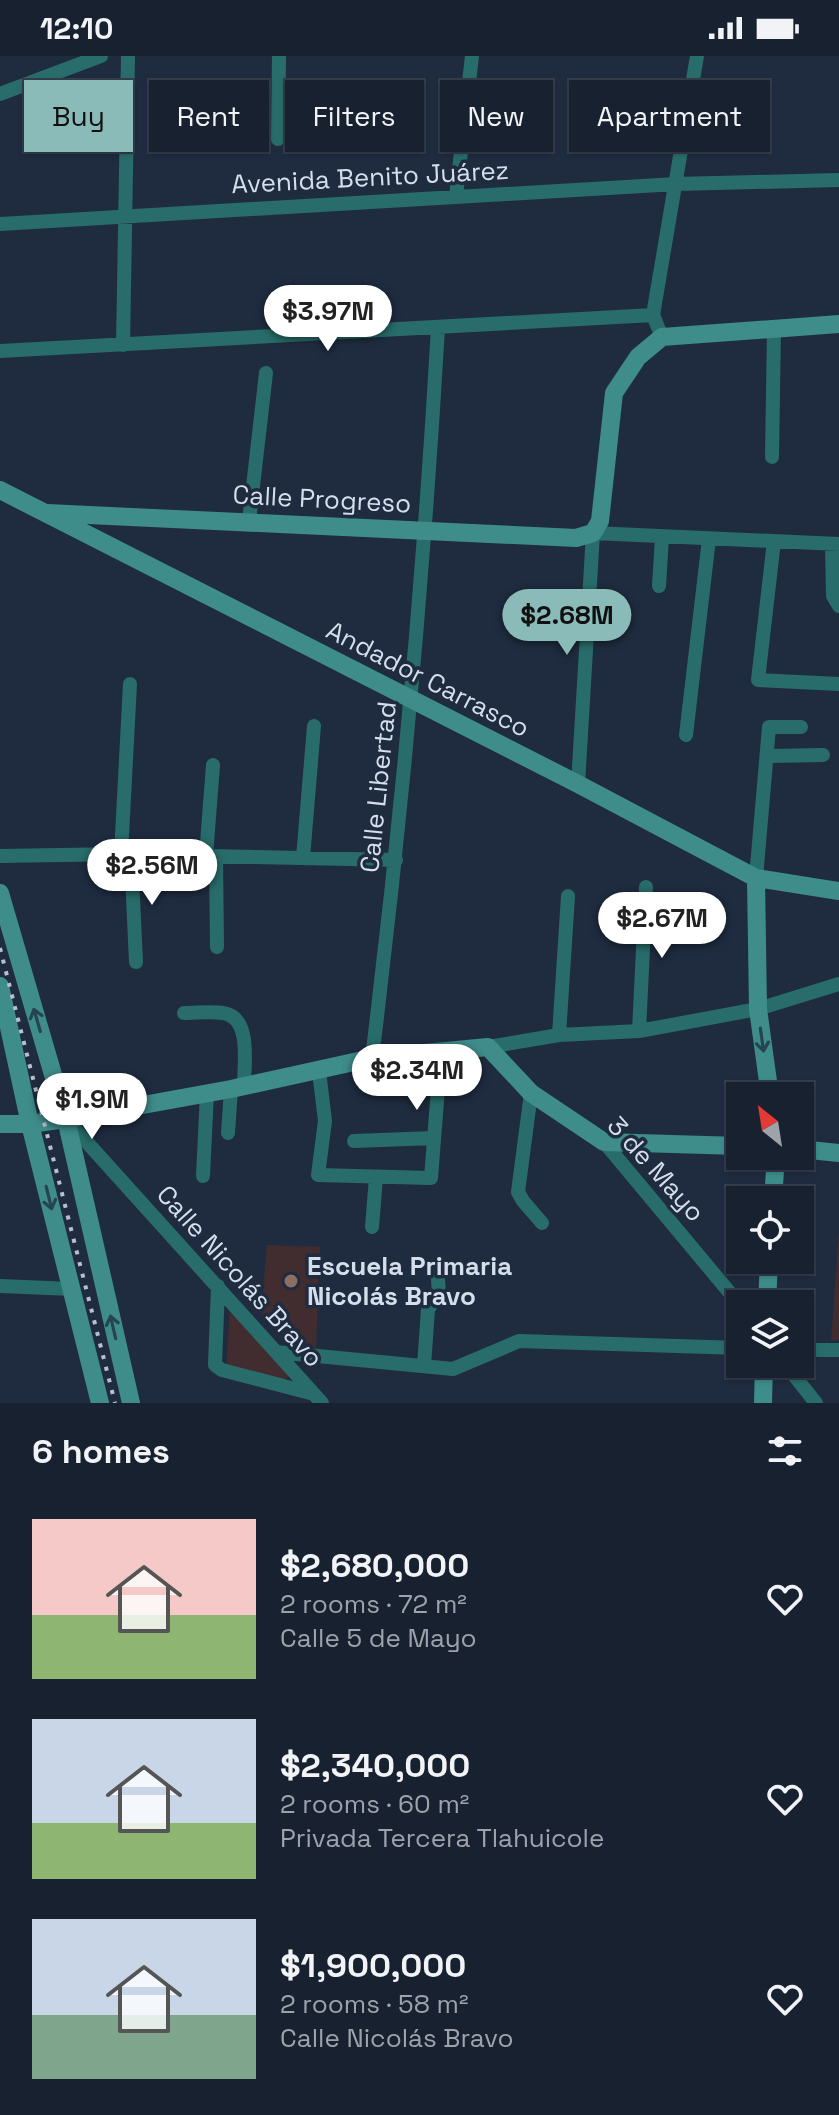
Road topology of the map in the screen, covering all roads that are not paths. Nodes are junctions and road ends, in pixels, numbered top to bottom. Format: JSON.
{"nodes":[{"id":1,"x":101,"y":56,"type":"edge"},
{"id":2,"x":128,"y":56,"type":"edge"},
{"id":3,"x":279,"y":56,"type":"edge"},
{"id":4,"x":472,"y":56,"type":"edge"},
{"id":5,"x":697,"y":56,"type":"edge"},
{"id":6,"x":0,"y":94,"type":"edge"},
{"id":7,"x":278,"y":139,"type":"dead end"},
{"id":8,"x":839,"y":180,"type":"edge"},
{"id":9,"x":676,"y":184,"type":"junction"},
{"id":10,"x":456,"y":196,"type":"junction"},
{"id":11,"x":124,"y":216,"type":"junction"},
{"id":12,"x":0,"y":224,"type":"edge"},
{"id":13,"x":653,"y":315,"type":"junction"},
{"id":14,"x":839,"y":324,"type":"edge"},
{"id":15,"x":438,"y":328,"type":"junction"},
{"id":16,"x":774,"y":329,"type":"junction"},
{"id":17,"x":662,"y":337,"type":"junction"},
{"id":18,"x":123,"y":345,"type":"junction"},
{"id":19,"x":0,"y":351,"type":"edge"},
{"id":20,"x":266,"y":373,"type":"dead end"},
{"id":21,"x":772,"y":457,"type":"dead end"},
{"id":22,"x":0,"y":490,"type":"edge"},
{"id":23,"x":47,"y":513,"type":"junction"},
{"id":24,"x":249,"y":521,"type":"junction"},
{"id":25,"x":427,"y":531,"type":"junction"},
{"id":26,"x":593,"y":533,"type":"junction"},
{"id":27,"x":662,"y":537,"type":"junction"},
{"id":28,"x":709,"y":539,"type":"junction"},
{"id":29,"x":774,"y":541,"type":"junction"},
{"id":30,"x":836,"y":544,"type":"edge"},
{"id":31,"x":659,"y":586,"type":"dead end"},
{"id":32,"x":839,"y":606,"type":"edge"},
{"id":33,"x":130,"y":684,"type":"dead end"},
{"id":34,"x":839,"y":684,"type":"edge"},
{"id":35,"x":411,"y":700,"type":"junction"},
{"id":36,"x":314,"y":726,"type":"dead end"},
{"id":37,"x":801,"y":727,"type":"dead end"},
{"id":38,"x":686,"y":735,"type":"dead end"},
{"id":39,"x":823,"y":755,"type":"dead end"},
{"id":40,"x":768,"y":756,"type":"junction"},
{"id":41,"x":213,"y":765,"type":"dead end"},
{"id":42,"x":578,"y":784,"type":"junction"},
{"id":43,"x":126,"y":854,"type":"junction"},
{"id":44,"x":0,"y":856,"type":"edge"},
{"id":45,"x":211,"y":856,"type":"junction"},
{"id":46,"x":303,"y":858,"type":"junction"},
{"id":47,"x":396,"y":860,"type":"junction"},
{"id":48,"x":756,"y":878,"type":"junction"},
{"id":49,"x":646,"y":887,"type":"dead end"},
{"id":50,"x":839,"y":891,"type":"edge"},
{"id":51,"x":0,"y":893,"type":"edge"},
{"id":52,"x":568,"y":896,"type":"dead end"},
{"id":53,"x":217,"y":947,"type":"dead end"},
{"id":54,"x":136,"y":962,"type":"dead end"},
{"id":55,"x":839,"y":984,"type":"edge"},
{"id":56,"x":0,"y":986,"type":"edge"},
{"id":57,"x":758,"y":1009,"type":"junction"},
{"id":58,"x":184,"y":1013,"type":"dead end"},
{"id":59,"x":639,"y":1031,"type":"junction"},
{"id":60,"x":559,"y":1035,"type":"junction"},
{"id":61,"x":488,"y":1047,"type":"junction"},
{"id":62,"x":441,"y":1050,"type":"junction"},
{"id":63,"x":372,"y":1058,"type":"junction"},
{"id":64,"x":319,"y":1071,"type":"junction"},
{"id":65,"x":768,"y":1082,"type":"edge"},
{"id":66,"x":238,"y":1087,"type":"junction"},
{"id":67,"x":207,"y":1093,"type":"junction"},
{"id":68,"x":531,"y":1093,"type":"junction"},
{"id":69,"x":66,"y":1119,"type":"junction"},
{"id":70,"x":0,"y":1124,"type":"edge"},
{"id":71,"x":30,"y":1124,"type":"junction"},
{"id":72,"x":228,"y":1133,"type":"dead end"},
{"id":73,"x":434,"y":1138,"type":"junction"},
{"id":74,"x":354,"y":1141,"type":"dead end"},
{"id":75,"x":604,"y":1142,"type":"junction"},
{"id":76,"x":726,"y":1146,"type":"edge"},
{"id":77,"x":814,"y":1150,"type":"edge"},
{"id":78,"x":839,"y":1153,"type":"edge"},
{"id":79,"x":203,"y":1176,"type":"dead end"},
{"id":80,"x":376,"y":1177,"type":"junction"},
{"id":81,"x":542,"y":1223,"type":"dead end"},
{"id":82,"x":372,"y":1227,"type":"dead end"},
{"id":83,"x":437,"y":1264,"type":"dead end"},
{"id":84,"x":0,"y":1286,"type":"edge"},
{"id":85,"x":218,"y":1286,"type":"junction"},
{"id":86,"x":72,"y":1289,"type":"junction"},
{"id":87,"x":727,"y":1290,"type":"edge"},
{"id":88,"x":726,"y":1348,"type":"edge"},
{"id":89,"x":814,"y":1350,"type":"edge"},
{"id":90,"x":839,"y":1350,"type":"edge"},
{"id":91,"x":276,"y":1352,"type":"junction"},
{"id":92,"x":424,"y":1366,"type":"junction"},
{"id":93,"x":764,"y":1378,"type":"edge"},
{"id":94,"x":796,"y":1378,"type":"edge"},
{"id":95,"x":318,"y":1399,"type":"edge"},
{"id":96,"x":100,"y":1403,"type":"edge"},
{"id":97,"x":131,"y":1403,"type":"edge"},
{"id":98,"x":763,"y":1403,"type":"edge"},
{"id":99,"x":816,"y":1403,"type":"edge"}],
"edges":[{"from":1,"to":6,"type":"street"},
{"from":2,"to":11,"type":"street"},
{"from":3,"to":7,"type":"street"},
{"from":4,"to":10,"type":"street"},
{"from":5,"to":9,"type":"street"},
{"from":8,"to":9,"type":"street","name":"Avenida Benito Juárez"},
{"from":9,"to":10,"type":"street","name":"Avenida Benito Juárez"},
{"from":9,"to":13,"type":"street"},
{"from":10,"to":11,"type":"street","name":"Avenida Benito Juárez"},
{"from":11,"to":12,"type":"street","name":"Avenida Benito Juárez"},
{"from":11,"to":18,"type":"street"},
{"from":13,"to":15,"type":"street"},
{"from":13,"to":17,"type":"street"},
{"from":14,"to":16,"type":"main road"},
{"from":15,"to":18,"type":"street"},
{"from":15,"to":25,"type":"street","name":"Calle Libertad"},
{"from":16,"to":17,"type":"main road"},
{"from":16,"to":21,"type":"street"},
{"from":17,"to":26,"type":"main road"},
{"from":18,"to":19,"type":"street"},
{"from":20,"to":24,"type":"street"},
{"from":22,"to":23,"type":"main road","name":"Andador Carrasco"},
{"from":23,"to":24,"type":"main road","name":"Calle Progreso"},
{"from":23,"to":35,"type":"main road","name":"Andador Carrasco"},
{"from":24,"to":25,"type":"main road","name":"Calle Progreso"},
{"from":25,"to":26,"type":"main road","name":"Calle Progreso"},
{"from":25,"to":35,"type":"street","name":"Calle Libertad"},
{"from":26,"to":27,"type":"street"},
{"from":26,"to":42,"type":"street"},
{"from":27,"to":28,"type":"street"},
{"from":27,"to":31,"type":"street"},
{"from":28,"to":29,"type":"street"},
{"from":28,"to":38,"type":"street"},
{"from":29,"to":30,"type":"street"},
{"from":29,"to":34,"type":"street"},
{"from":30,"to":32,"type":"street"},
{"from":33,"to":43,"type":"street"},
{"from":35,"to":42,"type":"main road","name":"Andador Carrasco"},
{"from":35,"to":47,"type":"street","name":"Calle Libertad"},
{"from":36,"to":46,"type":"street"},
{"from":37,"to":40,"type":"street"},
{"from":39,"to":40,"type":"street"},
{"from":40,"to":48,"type":"street"},
{"from":41,"to":45,"type":"street"},
{"from":42,"to":48,"type":"main road","name":"Andador Carrasco"},
{"from":43,"to":44,"type":"street"},
{"from":43,"to":45,"type":"street"},
{"from":43,"to":54,"type":"street"},
{"from":45,"to":46,"type":"street"},
{"from":45,"to":53,"type":"street"},
{"from":46,"to":47,"type":"street"},
{"from":47,"to":63,"type":"street","name":"Calle Libertad"},
{"from":48,"to":50,"type":"main road","name":"Andador Carrasco"},
{"from":48,"to":57,"type":"main road"},
{"from":49,"to":59,"type":"street"},
{"from":69,"to":51,"type":"main road","one_way":true},
{"from":52,"to":60,"type":"street"},
{"from":55,"to":57,"type":"street"},
{"from":56,"to":71,"type":"main road"},
{"from":57,"to":59,"type":"street"},
{"from":57,"to":65,"type":"main road","one_way":true},
{"from":58,"to":66,"type":"street"},
{"from":59,"to":60,"type":"street"},
{"from":60,"to":61,"type":"street"},
{"from":61,"to":62,"type":"main road"},
{"from":61,"to":68,"type":"main road","name":"3 de Mayo"},
{"from":62,"to":63,"type":"main road"},
{"from":62,"to":73,"type":"street"},
{"from":63,"to":64,"type":"main road"},
{"from":64,"to":66,"type":"main road"},
{"from":64,"to":80,"type":"street"},
{"from":66,"to":67,"type":"main road"},
{"from":66,"to":72,"type":"street"},
{"from":67,"to":69,"type":"main road"},
{"from":67,"to":79,"type":"street"},
{"from":68,"to":75,"type":"main road","name":"3 de Mayo"},
{"from":68,"to":81,"type":"street"},
{"from":69,"to":71,"type":"main road"},
{"from":69,"to":85,"type":"street","name":"Calle Nicolás Bravo"},
{"from":97,"to":69,"type":"main road","one_way":true},
{"from":70,"to":71,"type":"main road"},
{"from":71,"to":86,"type":"main road","one_way":true},
{"from":73,"to":74,"type":"street"},
{"from":73,"to":80,"type":"street"},
{"from":75,"to":76,"type":"main road"},
{"from":75,"to":87,"type":"street","name":"3 de Mayo"},
{"from":77,"to":78,"type":"main road"},
{"from":80,"to":82,"type":"street"},
{"from":83,"to":92,"type":"street"},
{"from":84,"to":86,"type":"street"},
{"from":85,"to":91,"type":"street","name":"Calle Nicolás Bravo"},
{"from":85,"to":95,"type":"street","name":"Calle Nicolás Bravo"},
{"from":86,"to":96,"type":"main road"},
{"from":88,"to":92,"type":"street"},
{"from":89,"to":90,"type":"street"},
{"from":91,"to":92,"type":"street"},
{"from":91,"to":95,"type":"street","name":"Calle Nicolás Bravo"},
{"from":93,"to":98,"type":"main road"},
{"from":94,"to":99,"type":"street"}]}
